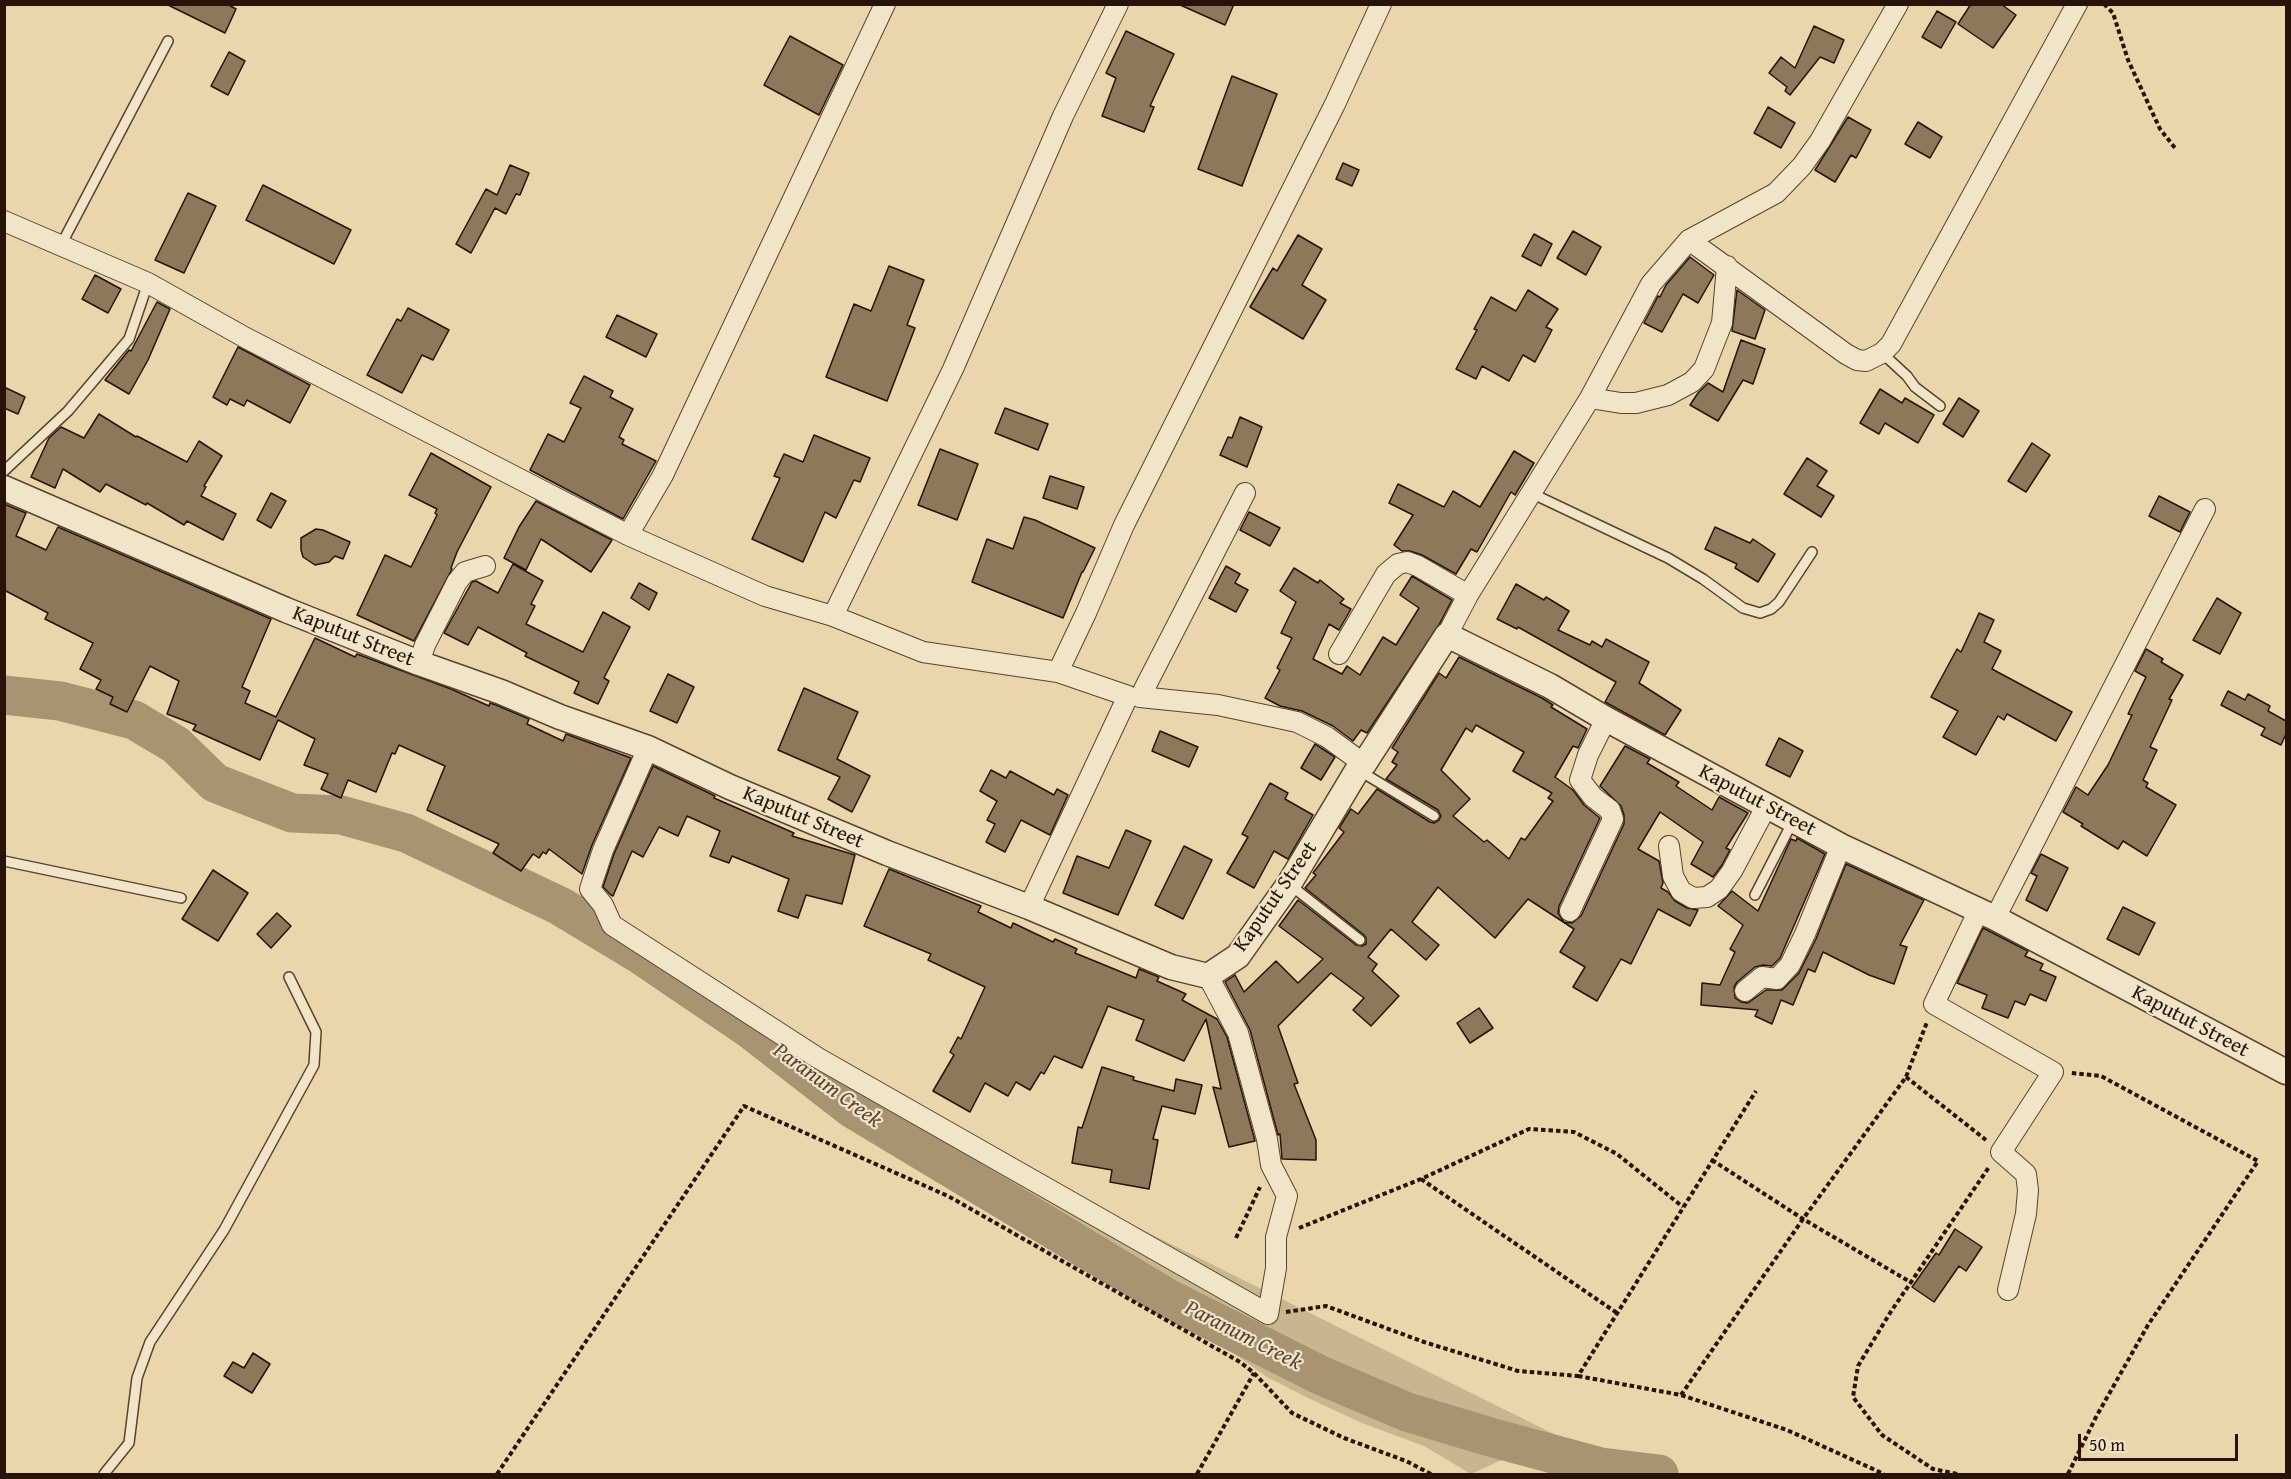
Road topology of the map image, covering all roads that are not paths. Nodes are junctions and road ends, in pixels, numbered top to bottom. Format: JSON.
{"nodes":[{"id":1,"x":885,"y":4,"type":"edge"},
{"id":2,"x":1118,"y":4,"type":"edge"},
{"id":3,"x":1381,"y":4,"type":"edge"},
{"id":4,"x":1898,"y":4,"type":"edge"},
{"id":5,"x":2077,"y":4,"type":"edge"},
{"id":6,"x":168,"y":41,"type":"dead end"},
{"id":7,"x":4,"y":221,"type":"edge"},
{"id":8,"x":1689,"y":240,"type":"junction"},
{"id":9,"x":61,"y":245,"type":"junction"},
{"id":10,"x":1727,"y":266,"type":"junction"},
{"id":11,"x":148,"y":283,"type":"junction"},
{"id":12,"x":1882,"y":353,"type":"junction"},
{"id":13,"x":1590,"y":398,"type":"junction"},
{"id":14,"x":1940,"y":405,"type":"dead end"},
{"id":15,"x":4,"y":471,"type":"edge"},
{"id":16,"x":4,"y":488,"type":"edge"},
{"id":17,"x":1245,"y":493,"type":"dead end"},
{"id":18,"x":1531,"y":493,"type":"junction"},
{"id":19,"x":2205,"y":509,"type":"dead end"},
{"id":20,"x":628,"y":535,"type":"junction"},
{"id":21,"x":1812,"y":552,"type":"dead end"},
{"id":22,"x":485,"y":566,"type":"dead end"},
{"id":23,"x":1468,"y":595,"type":"junction"},
{"id":24,"x":833,"y":616,"type":"junction"},
{"id":25,"x":1447,"y":635,"type":"junction"},
{"id":26,"x":1339,"y":654,"type":"dead end"},
{"id":27,"x":419,"y":663,"type":"junction"},
{"id":28,"x":1058,"y":672,"type":"junction"},
{"id":29,"x":1134,"y":697,"type":"junction"},
{"id":30,"x":1606,"y":719,"type":"junction"},
{"id":31,"x":648,"y":748,"type":"junction"},
{"id":32,"x":1361,"y":767,"type":"junction"},
{"id":33,"x":1766,"y":807,"type":"junction"},
{"id":34,"x":1434,"y":816,"type":"dead end"},
{"id":35,"x":1793,"y":821,"type":"junction"},
{"id":36,"x":1669,"y":846,"type":"dead end"},
{"id":37,"x":1841,"y":846,"type":"junction"},
{"id":38,"x":4,"y":861,"type":"edge"},
{"id":39,"x":1289,"y":884,"type":"junction"},
{"id":40,"x":1755,"y":895,"type":"dead end"},
{"id":41,"x":181,"y":898,"type":"dead end"},
{"id":42,"x":1029,"y":907,"type":"junction"},
{"id":43,"x":1570,"y":911,"type":"dead end"},
{"id":44,"x":1986,"y":915,"type":"junction"},
{"id":45,"x":1360,"y":940,"type":"dead end"},
{"id":46,"x":1208,"y":976,"type":"junction"},
{"id":47,"x":289,"y":977,"type":"dead end"},
{"id":48,"x":1745,"y":991,"type":"dead end"},
{"id":49,"x":2286,"y":1072,"type":"edge"},
{"id":50,"x":2008,"y":1290,"type":"dead end"},
{"id":51,"x":104,"y":1474,"type":"edge"}],
"edges":[{"from":1,"to":20,"type":"street"},
{"from":2,"to":24,"type":"street"},
{"from":3,"to":28,"type":"street"},
{"from":4,"to":8,"type":"street"},
{"from":5,"to":12,"type":"street"},
{"from":6,"to":9,"type":"lane"},
{"from":7,"to":9,"type":"street"},
{"from":8,"to":10,"type":"street"},
{"from":8,"to":13,"type":"street"},
{"from":9,"to":11,"type":"street"},
{"from":10,"to":12,"type":"street"},
{"from":10,"to":13,"type":"street"},
{"from":11,"to":15,"type":"lane"},
{"from":11,"to":20,"type":"street"},
{"from":12,"to":14,"type":"lane"},
{"from":13,"to":18,"type":"street"},
{"from":16,"to":27,"type":"street","name":"Kaputut Street"},
{"from":17,"to":29,"type":"street"},
{"from":18,"to":21,"type":"lane"},
{"from":18,"to":23,"type":"street"},
{"from":19,"to":44,"type":"street"},
{"from":20,"to":24,"type":"street"},
{"from":22,"to":27,"type":"street"},
{"from":23,"to":25,"type":"street"},
{"from":23,"to":26,"type":"street"},
{"from":24,"to":28,"type":"street"},
{"from":25,"to":30,"type":"street","name":"Kaputut Street"},
{"from":25,"to":32,"type":"street","name":"Kaputut Street"},
{"from":27,"to":31,"type":"street","name":"Kaputut Street"},
{"from":28,"to":29,"type":"street"},
{"from":29,"to":32,"type":"street"},
{"from":29,"to":42,"type":"street"},
{"from":30,"to":33,"type":"street","name":"Kaputut Street"},
{"from":30,"to":43,"type":"street"},
{"from":31,"to":42,"type":"street","name":"Kaputut Street"},
{"from":31,"to":46,"type":"street"},
{"from":32,"to":34,"type":"lane"},
{"from":32,"to":39,"type":"street","name":"Kaputut Street"},
{"from":33,"to":35,"type":"street","name":"Kaputut Street"},
{"from":33,"to":36,"type":"street"},
{"from":35,"to":37,"type":"street","name":"Kaputut Street"},
{"from":35,"to":40,"type":"lane"},
{"from":37,"to":44,"type":"street","name":"Kaputut Street"},
{"from":37,"to":48,"type":"street"},
{"from":38,"to":41,"type":"lane"},
{"from":39,"to":45,"type":"lane"},
{"from":39,"to":46,"type":"street","name":"Kaputut Street"},
{"from":42,"to":46,"type":"street","name":"Kaputut Street"},
{"from":44,"to":49,"type":"street","name":"Kaputut Street"},
{"from":44,"to":50,"type":"street"},
{"from":47,"to":51,"type":"lane"}]}
